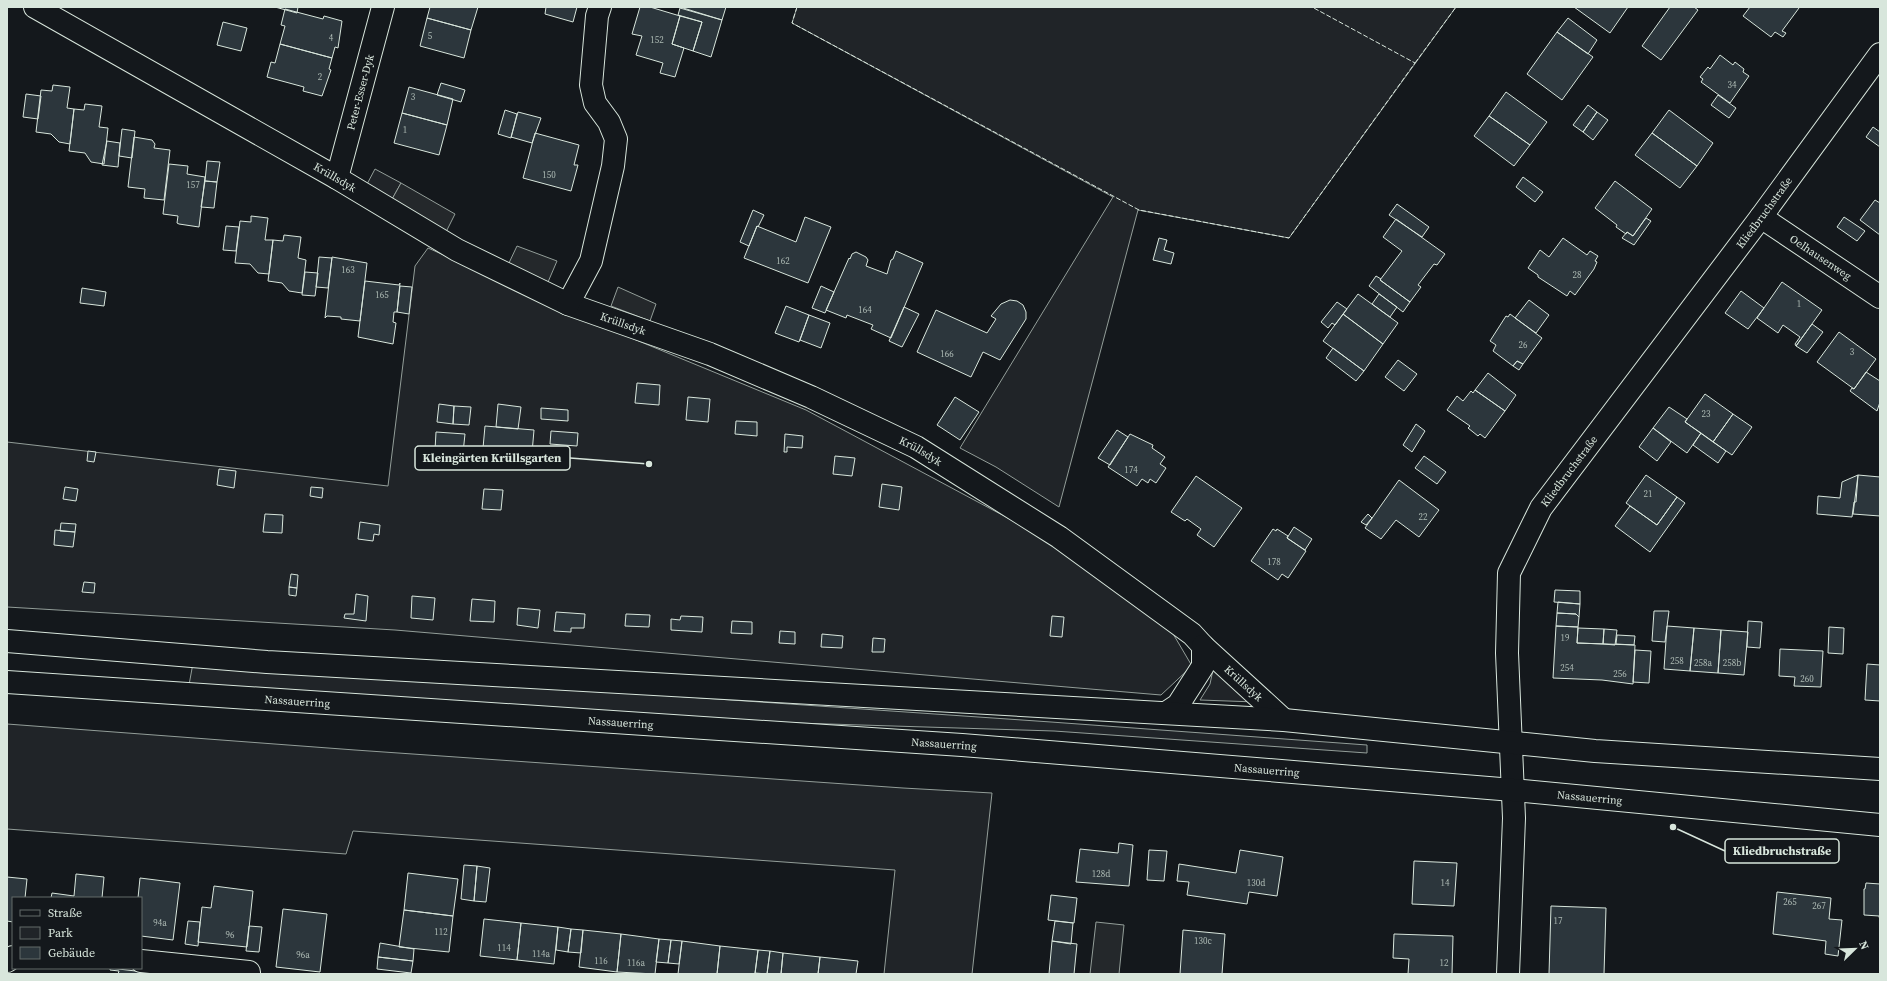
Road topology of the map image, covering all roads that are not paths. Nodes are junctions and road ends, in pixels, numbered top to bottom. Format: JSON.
{"nodes":[{"id":1,"x":35,"y":7,"type":"edge"},
{"id":2,"x":383,"y":7,"type":"edge"},
{"id":3,"x":600,"y":7,"type":"edge"},
{"id":4,"x":1880,"y":54,"type":"edge"},
{"id":5,"x":337,"y":178,"type":"junction"},
{"id":6,"x":1761,"y":217,"type":"junction"},
{"id":7,"x":1880,"y":297,"type":"edge"},
{"id":8,"x":568,"y":304,"type":"junction"},
{"id":9,"x":7,"y":640,"type":"edge"},
{"id":10,"x":1203,"y":646,"type":"junction"},
{"id":11,"x":7,"y":682,"type":"edge"},
{"id":12,"x":1166,"y":713,"type":"junction"},
{"id":13,"x":1284,"y":720,"type":"junction"},
{"id":14,"x":1510,"y":742,"type":"junction"},
{"id":15,"x":1880,"y":769,"type":"edge"},
{"id":16,"x":1513,"y":790,"type":"junction"},
{"id":17,"x":1880,"y":825,"type":"edge"},
{"id":18,"x":142,"y":961,"type":"edge"},
{"id":19,"x":249,"y":972,"type":"dead end"},
{"id":20,"x":1508,"y":974,"type":"edge"}],
"edges":[{"from":1,"to":5,"type":"main road","name":"Krüllsdyk"},
{"from":2,"to":5,"type":"main road","name":"Peter-Esser-Dyk"},
{"from":3,"to":8,"type":"main road"},
{"from":4,"to":6,"type":"main road","name":"Kliedbruchstraße"},
{"from":5,"to":8,"type":"main road","name":"Krüllsdyk"},
{"from":6,"to":7,"type":"main road","name":"Oelhausenweg"},
{"from":6,"to":14,"type":"main road","name":"Kliedbruchstraße"},
{"from":8,"to":10,"type":"main road","name":"Krüllsdyk"},
{"from":9,"to":12,"type":"main road"},
{"from":10,"to":12,"type":"main road"},
{"from":10,"to":13,"type":"main road","name":"Krüllsdyk"},
{"from":11,"to":16,"type":"main road","name":"Nassauerring"},
{"from":12,"to":13,"type":"main road"},
{"from":13,"to":14,"type":"main road"},
{"from":14,"to":15,"type":"main road"},
{"from":14,"to":16,"type":"main road","name":"Kliedbruchstraße"},
{"from":16,"to":17,"type":"main road","name":"Nassauerring"},
{"from":16,"to":20,"type":"main road","name":"Kliedbruchstraße"},
{"from":18,"to":19,"type":"main road"}]}
